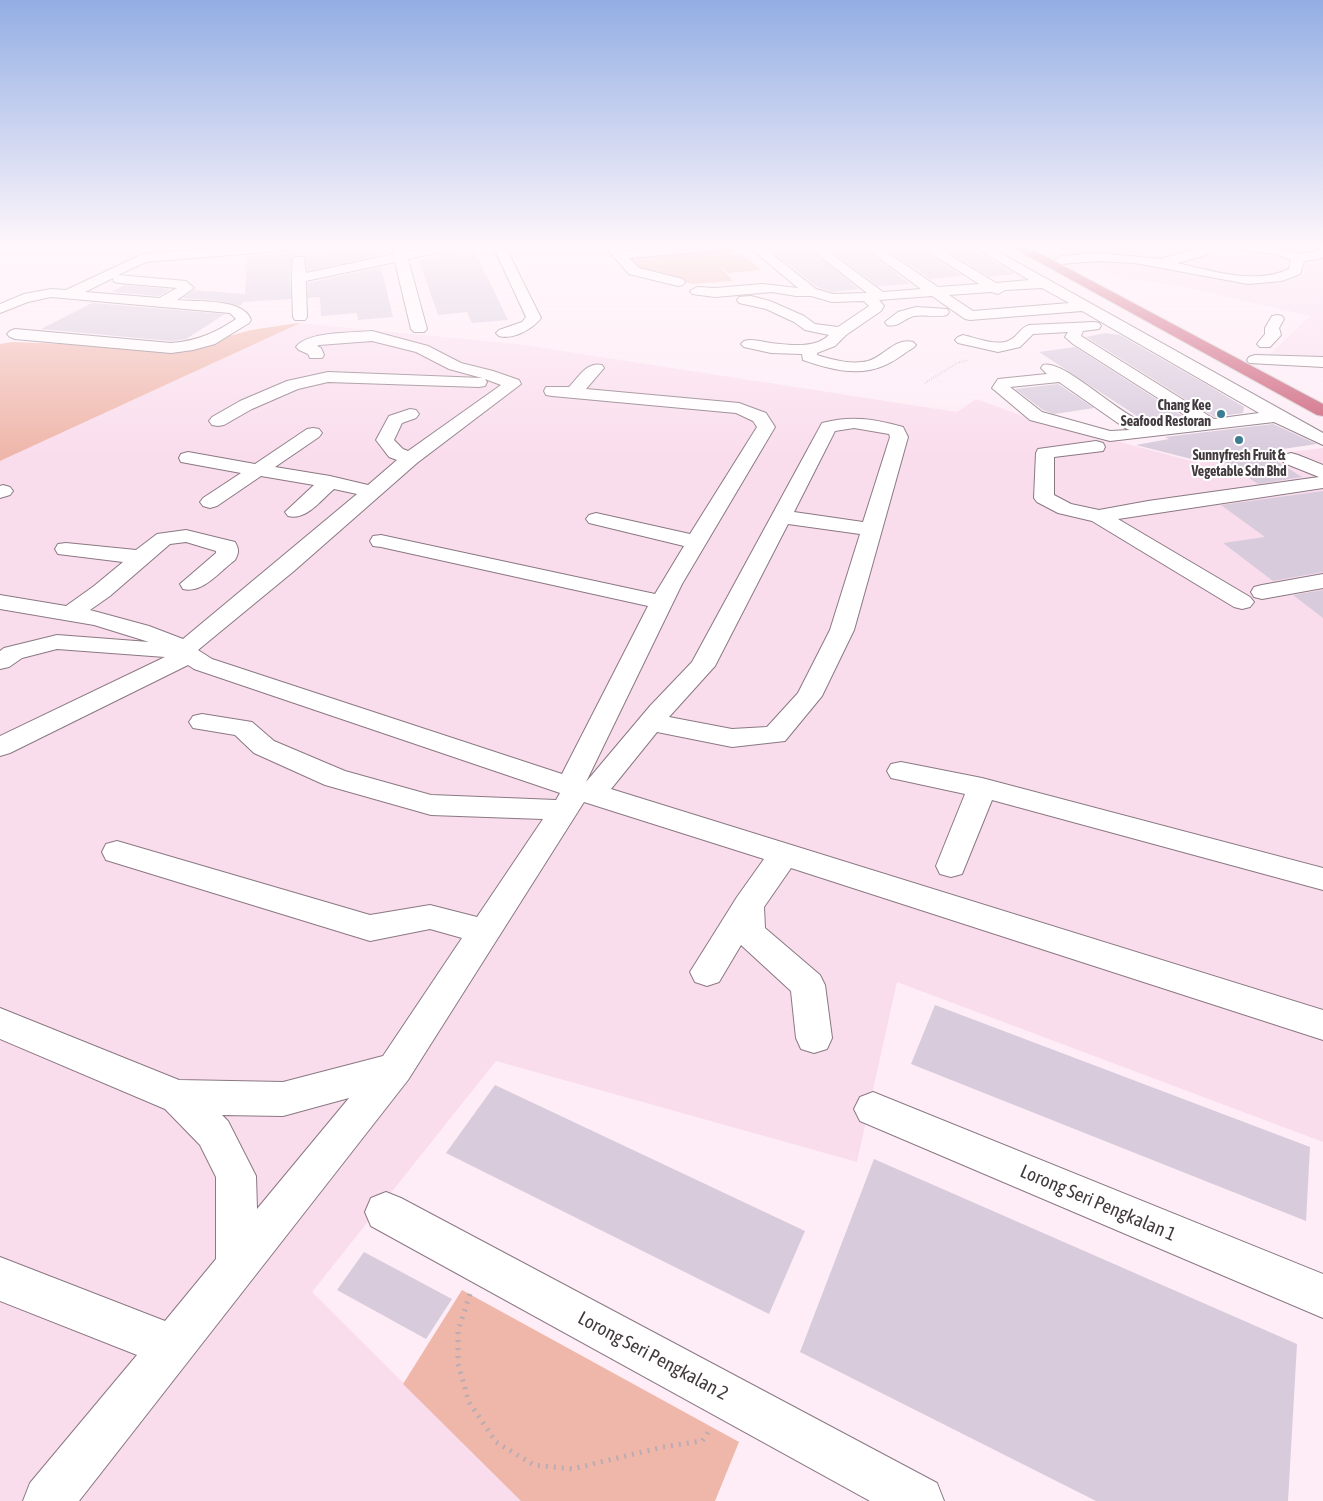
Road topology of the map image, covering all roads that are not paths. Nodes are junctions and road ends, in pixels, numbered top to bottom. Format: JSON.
{"nodes":[{"id":1,"x":243,"y":316,"type":"edge"},
{"id":2,"x":416,"y":316,"type":"edge"},
{"id":3,"x":533,"y":316,"type":"edge"},
{"id":4,"x":791,"y":316,"type":"edge"},
{"id":5,"x":865,"y":316,"type":"edge"},
{"id":6,"x":899,"y":316,"type":"edge"},
{"id":7,"x":967,"y":316,"type":"edge"},
{"id":8,"x":1102,"y":316,"type":"edge"},
{"id":9,"x":1147,"y":316,"type":"edge"},
{"id":10,"x":1170,"y":316,"type":"edge"},
{"id":11,"x":1278,"y":319,"type":"dead end"},
{"id":12,"x":892,"y":322,"type":"dead end"},
{"id":13,"x":14,"y":325,"type":"dead end"},
{"id":14,"x":1118,"y":325,"type":"junction"},
{"id":15,"x":1078,"y":327,"type":"junction"},
{"id":16,"x":419,"y":329,"type":"dead end"},
{"id":17,"x":1029,"y":330,"type":"junction"},
{"id":18,"x":842,"y":332,"type":"junction"},
{"id":19,"x":504,"y":333,"type":"dead end"},
{"id":20,"x":963,"y":340,"type":"dead end"},
{"id":21,"x":749,"y":344,"type":"dead end"},
{"id":22,"x":1265,"y":344,"type":"dead end"},
{"id":23,"x":908,"y":346,"type":"dead end"},
{"id":24,"x":810,"y":350,"type":"junction"},
{"id":25,"x":316,"y":355,"type":"dead end"},
{"id":26,"x":1255,"y":360,"type":"junction"},
{"id":27,"x":1302,"y":361,"type":"junction"},
{"id":28,"x":1323,"y":362,"type":"edge"},
{"id":29,"x":1043,"y":364,"type":"dead end"},
{"id":30,"x":596,"y":368,"type":"dead end"},
{"id":31,"x":1323,"y":371,"type":"edge"},
{"id":32,"x":1065,"y":377,"type":"junction"},
{"id":33,"x":513,"y":384,"type":"junction"},
{"id":34,"x":552,"y":391,"type":"dead end"},
{"id":35,"x":573,"y":393,"type":"junction"},
{"id":36,"x":1323,"y":396,"type":"edge"},
{"id":37,"x":1323,"y":411,"type":"edge"},
{"id":38,"x":410,"y":414,"type":"dead end"},
{"id":39,"x":1277,"y":416,"type":"junction"},
{"id":40,"x":218,"y":421,"type":"dead end"},
{"id":41,"x":1210,"y":424,"type":"junction"},
{"id":42,"x":1154,"y":431,"type":"junction"},
{"id":43,"x":313,"y":433,"type":"dead end"},
{"id":44,"x":1323,"y":440,"type":"edge"},
{"id":45,"x":1096,"y":447,"type":"dead end"},
{"id":46,"x":188,"y":458,"type":"dead end"},
{"id":47,"x":410,"y":459,"type":"junction"},
{"id":48,"x":1290,"y":459,"type":"dead end"},
{"id":49,"x":260,"y":470,"type":"junction"},
{"id":50,"x":1323,"y":472,"type":"edge"},
{"id":51,"x":330,"y":482,"type":"junction"},
{"id":52,"x":1323,"y":482,"type":"edge"},
{"id":53,"x":371,"y":492,"type":"junction"},
{"id":54,"x":210,"y":502,"type":"dead end"},
{"id":55,"x":294,"y":512,"type":"dead end"},
{"id":56,"x":782,"y":516,"type":"junction"},
{"id":57,"x":1099,"y":516,"type":"junction"},
{"id":58,"x":596,"y":520,"type":"dead end"},
{"id":59,"x":872,"y":530,"type":"junction"},
{"id":60,"x":381,"y":541,"type":"dead end"},
{"id":61,"x":696,"y":542,"type":"junction"},
{"id":62,"x":66,"y":549,"type":"dead end"},
{"id":63,"x":141,"y":558,"type":"junction"},
{"id":64,"x":1323,"y":581,"type":"edge"},
{"id":65,"x":191,"y":584,"type":"dead end"},
{"id":66,"x":1262,"y":592,"type":"dead end"},
{"id":67,"x":0,"y":602,"type":"edge"},
{"id":68,"x":662,"y":602,"type":"junction"},
{"id":69,"x":1242,"y":602,"type":"dead end"},
{"id":70,"x":71,"y":613,"type":"junction"},
{"id":71,"x":187,"y":652,"type":"junction"},
{"id":72,"x":0,"y":662,"type":"edge"},
{"id":73,"x":202,"y":722,"type":"dead end"},
{"id":74,"x":651,"y":722,"type":"junction"},
{"id":75,"x":0,"y":748,"type":"edge"},
{"id":76,"x":901,"y":772,"type":"dead end"},
{"id":77,"x":982,"y":788,"type":"junction"},
{"id":78,"x":576,"y":795,"type":"junction"},
{"id":79,"x":117,"y":852,"type":"dead end"},
{"id":80,"x":784,"y":854,"type":"junction"},
{"id":81,"x":951,"y":866,"type":"dead end"},
{"id":82,"x":1323,"y":879,"type":"edge"},
{"id":83,"x":748,"y":906,"type":"junction"},
{"id":84,"x":484,"y":932,"type":"junction"},
{"id":85,"x":707,"y":972,"type":"dead end"},
{"id":86,"x":0,"y":1023,"type":"edge"},
{"id":87,"x":1323,"y":1025,"type":"edge"},
{"id":88,"x":814,"y":1038,"type":"dead end"},
{"id":89,"x":395,"y":1069,"type":"junction"},
{"id":90,"x":178,"y":1097,"type":"junction"},
{"id":91,"x":873,"y":1109,"type":"dead end"},
{"id":92,"x":386,"y":1212,"type":"dead end"},
{"id":93,"x":237,"y":1266,"type":"junction"},
{"id":94,"x":0,"y":1279,"type":"edge"},
{"id":95,"x":1323,"y":1296,"type":"edge"},
{"id":96,"x":172,"y":1346,"type":"junction"},
{"id":97,"x":48,"y":1501,"type":"edge"},
{"id":98,"x":919,"y":1501,"type":"edge"}],
"edges":[{"from":1,"to":13,"type":"street"},
{"from":2,"to":16,"type":"street"},
{"from":3,"to":19,"type":"street"},
{"from":4,"to":18,"type":"street"},
{"from":5,"to":18,"type":"street"},
{"from":6,"to":12,"type":"street"},
{"from":7,"to":17,"type":"street"},
{"from":8,"to":14,"type":"street"},
{"from":9,"to":37,"type":"highway"},
{"from":10,"to":26,"type":"highway"},
{"from":11,"to":22,"type":"street"},
{"from":14,"to":15,"type":"street"},
{"from":14,"to":39,"type":"street"},
{"from":15,"to":17,"type":"street"},
{"from":15,"to":41,"type":"street"},
{"from":17,"to":20,"type":"street"},
{"from":18,"to":24,"type":"street"},
{"from":21,"to":24,"type":"street"},
{"from":23,"to":24,"type":"street"},
{"from":25,"to":33,"type":"street"},
{"from":26,"to":27,"type":"street"},
{"from":26,"to":36,"type":"highway"},
{"from":27,"to":28,"type":"street"},
{"from":27,"to":31,"type":"street"},
{"from":29,"to":32,"type":"street"},
{"from":30,"to":35,"type":"street"},
{"from":32,"to":42,"type":"street"},
{"from":32,"to":42,"type":"street"},
{"from":33,"to":40,"type":"street"},
{"from":33,"to":47,"type":"street"},
{"from":34,"to":35,"type":"street"},
{"from":35,"to":61,"type":"street"},
{"from":38,"to":47,"type":"street"},
{"from":39,"to":41,"type":"street"},
{"from":39,"to":44,"type":"street"},
{"from":41,"to":42,"type":"street"},
{"from":43,"to":49,"type":"street"},
{"from":45,"to":57,"type":"street"},
{"from":46,"to":49,"type":"street"},
{"from":47,"to":53,"type":"street"},
{"from":48,"to":50,"type":"street"},
{"from":49,"to":51,"type":"street"},
{"from":49,"to":54,"type":"street"},
{"from":51,"to":53,"type":"street"},
{"from":51,"to":55,"type":"street"},
{"from":52,"to":57,"type":"street"},
{"from":53,"to":71,"type":"street"},
{"from":56,"to":59,"type":"street"},
{"from":56,"to":59,"type":"street"},
{"from":56,"to":74,"type":"street"},
{"from":57,"to":69,"type":"street"},
{"from":58,"to":61,"type":"street"},
{"from":59,"to":74,"type":"street"},
{"from":60,"to":68,"type":"street"},
{"from":61,"to":68,"type":"street"},
{"from":62,"to":63,"type":"street"},
{"from":63,"to":65,"type":"street"},
{"from":63,"to":70,"type":"street"},
{"from":64,"to":66,"type":"street"},
{"from":67,"to":70,"type":"street"},
{"from":68,"to":78,"type":"street"},
{"from":70,"to":71,"type":"street"},
{"from":71,"to":72,"type":"street"},
{"from":71,"to":75,"type":"street"},
{"from":71,"to":78,"type":"street"},
{"from":73,"to":78,"type":"street"},
{"from":74,"to":78,"type":"street"},
{"from":76,"to":77,"type":"street"},
{"from":77,"to":81,"type":"street"},
{"from":77,"to":82,"type":"street"},
{"from":78,"to":80,"type":"street"},
{"from":78,"to":84,"type":"street"},
{"from":79,"to":84,"type":"street"},
{"from":80,"to":83,"type":"street"},
{"from":80,"to":87,"type":"street"},
{"from":83,"to":85,"type":"street"},
{"from":83,"to":88,"type":"street"},
{"from":84,"to":89,"type":"street"},
{"from":86,"to":90,"type":"street"},
{"from":89,"to":90,"type":"street"},
{"from":89,"to":93,"type":"street"},
{"from":90,"to":93,"type":"street"},
{"from":91,"to":95,"type":"street","name":"Lorong Seri Pengkalan 1"},
{"from":92,"to":98,"type":"street","name":"Lorong Seri Pengkalan 2"},
{"from":93,"to":96,"type":"street"},
{"from":94,"to":96,"type":"street"},
{"from":96,"to":97,"type":"street"}]}
